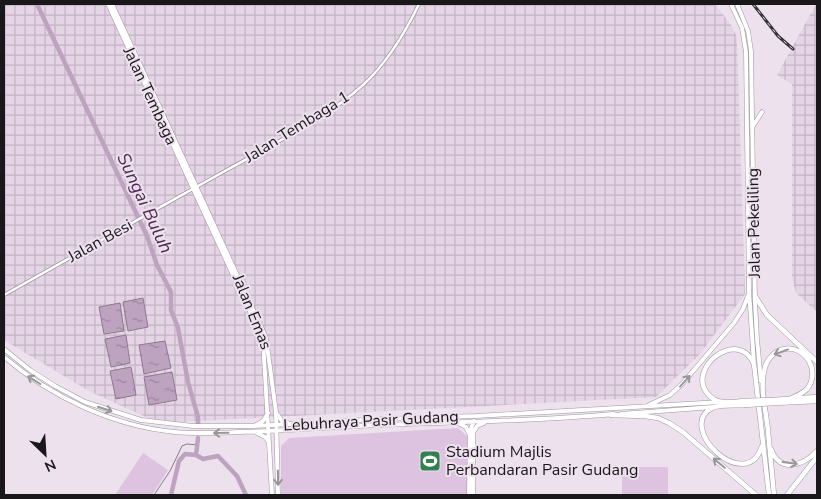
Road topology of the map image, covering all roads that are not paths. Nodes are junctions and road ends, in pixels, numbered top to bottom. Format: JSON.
{"nodes":[{"id":1,"x":108,"y":4,"type":"edge"},
{"id":2,"x":112,"y":4,"type":"edge"},
{"id":3,"x":419,"y":4,"type":"edge"},
{"id":4,"x":731,"y":4,"type":"edge"},
{"id":5,"x":737,"y":4,"type":"edge"},
{"id":6,"x":762,"y":112,"type":"dead end"},
{"id":7,"x":753,"y":126,"type":"junction"},
{"id":8,"x":195,"y":188,"type":"junction"},
{"id":9,"x":749,"y":291,"type":"junction"},
{"id":10,"x":4,"y":295,"type":"edge"},
{"id":11,"x":755,"y":296,"type":"junction"},
{"id":12,"x":4,"y":349,"type":"edge"},
{"id":13,"x":4,"y":357,"type":"edge"},
{"id":14,"x":817,"y":362,"type":"edge"},
{"id":15,"x":754,"y":364,"type":"junction"},
{"id":16,"x":762,"y":388,"type":"junction"},
{"id":17,"x":817,"y":397,"type":"edge"},
{"id":18,"x":790,"y":398,"type":"junction"},
{"id":19,"x":774,"y":401,"type":"junction"},
{"id":20,"x":817,"y":401,"type":"edge"},
{"id":21,"x":723,"y":402,"type":"junction"},
{"id":22,"x":801,"y":402,"type":"junction"},
{"id":23,"x":744,"y":403,"type":"junction"},
{"id":24,"x":645,"y":407,"type":"junction"},
{"id":25,"x":716,"y":407,"type":"junction"},
{"id":26,"x":817,"y":407,"type":"edge"},
{"id":27,"x":276,"y":412,"type":"junction"},
{"id":28,"x":269,"y":413,"type":"junction"},
{"id":29,"x":521,"y":414,"type":"junction"},
{"id":30,"x":611,"y":414,"type":"junction"},
{"id":31,"x":476,"y":416,"type":"junction"},
{"id":32,"x":521,"y":420,"type":"junction"},
{"id":33,"x":491,"y":421,"type":"junction"},
{"id":34,"x":474,"y":422,"type":"junction"},
{"id":35,"x":458,"y":423,"type":"junction"},
{"id":36,"x":293,"y":424,"type":"junction"},
{"id":37,"x":276,"y":425,"type":"junction"},
{"id":38,"x":254,"y":426,"type":"junction"},
{"id":39,"x":270,"y":426,"type":"junction"},
{"id":40,"x":295,"y":430,"type":"junction"},
{"id":41,"x":255,"y":432,"type":"junction"},
{"id":42,"x":270,"y":432,"type":"junction"},
{"id":43,"x":277,"y":432,"type":"junction"},
{"id":44,"x":470,"y":435,"type":"junction"},
{"id":45,"x":763,"y":442,"type":"junction"},
{"id":46,"x":769,"y":443,"type":"junction"},
{"id":47,"x":270,"y":446,"type":"junction"},
{"id":48,"x":278,"y":446,"type":"junction"},
{"id":49,"x":817,"y":450,"type":"edge"},
{"id":50,"x":817,"y":457,"type":"edge"},
{"id":51,"x":272,"y":495,"type":"edge"},
{"id":52,"x":278,"y":495,"type":"edge"},
{"id":53,"x":471,"y":495,"type":"edge"},
{"id":54,"x":756,"y":495,"type":"edge"},
{"id":55,"x":769,"y":495,"type":"edge"},
{"id":56,"x":774,"y":495,"type":"edge"},
{"id":57,"x":787,"y":495,"type":"edge"}],
"edges":[{"from":1,"to":8,"type":"main road","name":"Jalan Tembaga"},
{"from":2,"to":8,"type":"main road","name":"Jalan Tembaga"},
{"from":3,"to":8,"type":"street","name":"Jalan Tembaga 1"},
{"from":4,"to":9,"type":"main road","name":"Jalan Pekeliling"},
{"from":5,"to":7,"type":"main road","name":"Jalan Pekeliling"},
{"from":6,"to":7,"type":"main road"},
{"from":7,"to":11,"type":"main road","name":"Jalan Pekeliling"},
{"from":8,"to":10,"type":"street","name":"Jalan Besi"},
{"from":8,"to":27,"type":"main road","name":"Jalan Emas"},
{"from":8,"to":28,"type":"main road","name":"Jalan Emas"},
{"from":9,"to":15,"type":"main road","name":"Jalan Pekeliling"},
{"from":24,"to":9,"type":"main road","one_way":true},
{"from":11,"to":14,"type":"highway"},
{"from":11,"to":16,"type":"main road","name":"Jalan Pekeliling"},
{"from":12,"to":38,"type":"main road","name":"Lebuhraya Pasir Gudang","one_way":true},
{"from":41,"to":13,"type":"main road","name":"Lebuhraya Pasir Gudang","one_way":true},
{"from":15,"to":21,"type":"highway"},
{"from":15,"to":45,"type":"highway"},
{"from":18,"to":16,"type":"highway","one_way":true},
{"from":16,"to":46,"type":"highway","name":"Jalan Pekeliling"},
{"from":17,"to":18,"type":"highway"},
{"from":18,"to":19,"type":"highway"},
{"from":19,"to":22,"type":"highway"},
{"from":19,"to":23,"type":"highway","name":"Lebuhraya Pasir Gudang","bridge":true},
{"from":20,"to":22,"type":"highway"},
{"from":21,"to":23,"type":"highway","name":"Lebuhraya Pasir Gudang"},
{"from":21,"to":24,"type":"main road","name":"Lebuhraya Pasir Gudang"},
{"from":22,"to":26,"type":"highway"},
{"from":23,"to":25,"type":"highway","name":"Lebuhraya Pasir Gudang"},
{"from":24,"to":29,"type":"main road","name":"Lebuhraya Pasir Gudang"},
{"from":25,"to":30,"type":"main road","name":"Lebuhraya Pasir Gudang"},
{"from":25,"to":45,"type":"highway"},
{"from":27,"to":36,"type":"main road"},
{"from":27,"to":37,"type":"main road","name":"Jalan Emas"},
{"from":28,"to":38,"type":"main road"},
{"from":28,"to":39,"type":"main road","name":"Jalan Emas"},
{"from":29,"to":31,"type":"main road","name":"Lebuhraya Pasir Gudang"},
{"from":29,"to":32,"type":"main road"},
{"from":30,"to":32,"type":"main road","name":"Lebuhraya Pasir Gudang"},
{"from":54,"to":30,"type":"highway","one_way":true},
{"from":31,"to":34,"type":"main road"},
{"from":31,"to":36,"type":"main road","name":"Lebuhraya Pasir Gudang"},
{"from":32,"to":33,"type":"main road","name":"Lebuhraya Pasir Gudang"},
{"from":33,"to":34,"type":"main road","name":"Lebuhraya Pasir Gudang"},
{"from":33,"to":53,"type":"main road"},
{"from":34,"to":35,"type":"main road","name":"Lebuhraya Pasir Gudang"},
{"from":34,"to":44,"type":"main road"},
{"from":35,"to":40,"type":"main road","name":"Lebuhraya Pasir Gudang"},
{"from":35,"to":44,"type":"main road"},
{"from":36,"to":37,"type":"main road","name":"Lebuhraya Pasir Gudang"},
{"from":37,"to":39,"type":"main road","name":"Lebuhraya Pasir Gudang"},
{"from":37,"to":43,"type":"main road","name":"Jalan Emas"},
{"from":38,"to":39,"type":"main road","name":"Lebuhraya Pasir Gudang"},
{"from":39,"to":42,"type":"main road","name":"Jalan Emas"},
{"from":40,"to":43,"type":"main road","name":"Lebuhraya Pasir Gudang"},
{"from":40,"to":48,"type":"main road"},
{"from":41,"to":42,"type":"main road","name":"Lebuhraya Pasir Gudang"},
{"from":41,"to":47,"type":"main road"},
{"from":42,"to":43,"type":"main road","name":"Lebuhraya Pasir Gudang"},
{"from":42,"to":47,"type":"main road","name":"Jalan Emas"},
{"from":43,"to":48,"type":"main road","name":"Jalan Emas"},
{"from":44,"to":53,"type":"main road"},
{"from":45,"to":55,"type":"highway"},
{"from":46,"to":49,"type":"highway","one_way":true},
{"from":46,"to":56,"type":"highway"},
{"from":47,"to":51,"type":"main road","name":"Jalan Emas"},
{"from":48,"to":52,"type":"main road","name":"Jalan Emas","one_way":true},
{"from":50,"to":57,"type":"highway"}]}
